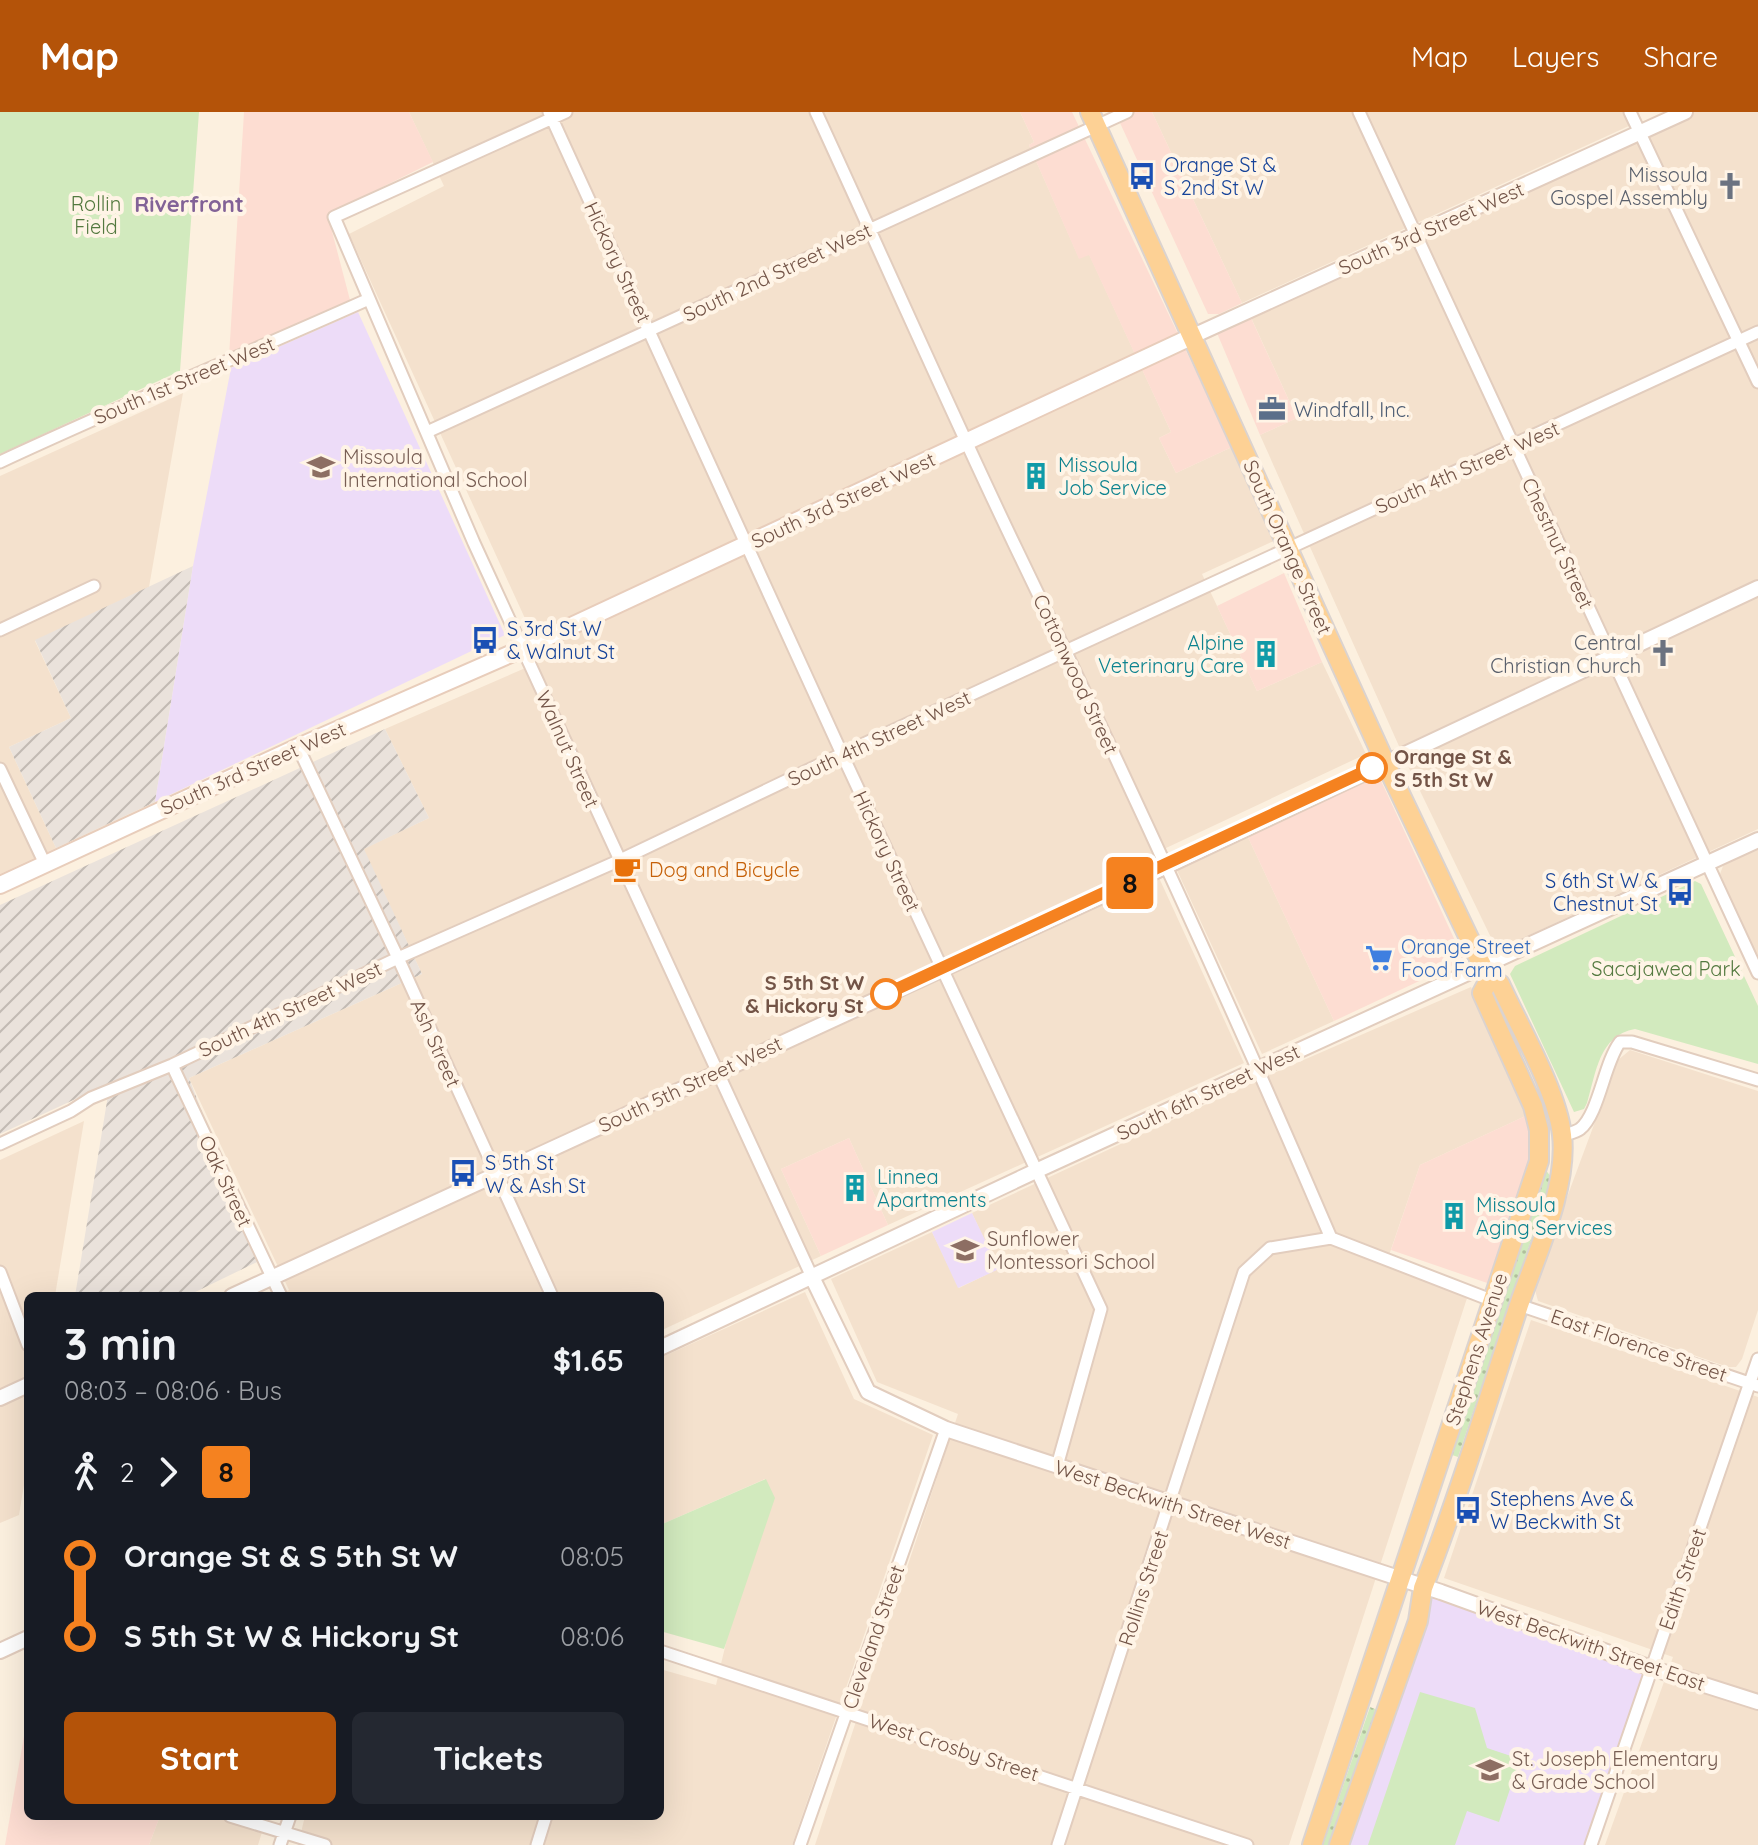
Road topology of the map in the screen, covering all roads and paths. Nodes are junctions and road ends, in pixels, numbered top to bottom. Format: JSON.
{"nodes":[{"id":1,"x":566,"y":112,"type":"edge"},
{"id":2,"x":816,"y":112,"type":"edge"},
{"id":3,"x":1127,"y":112,"type":"edge"},
{"id":4,"x":1359,"y":112,"type":"edge"},
{"id":5,"x":1630,"y":112,"type":"edge"},
{"id":6,"x":1685,"y":112,"type":"edge"},
{"id":7,"x":550,"y":115,"type":"edge"},
{"id":8,"x":1093,"y":119,"type":"edge"},
{"id":9,"x":1640,"y":133,"type":"junction"},
{"id":10,"x":870,"y":229,"type":"junction"},
{"id":11,"x":1417,"y":235,"type":"junction"},
{"id":12,"x":369,"y":299,"type":"junction"},
{"id":13,"x":650,"y":332,"type":"junction"},
{"id":14,"x":1758,"y":332,"type":"edge"},
{"id":15,"x":1193,"y":336,"type":"junction"},
{"id":16,"x":1738,"y":340,"type":"junction"},
{"id":17,"x":1758,"y":382,"type":"edge"},
{"id":18,"x":427,"y":432,"type":"junction"},
{"id":19,"x":968,"y":443,"type":"junction"},
{"id":20,"x":1513,"y":446,"type":"junction"},
{"id":21,"x":0,"y":462,"type":"edge"},
{"id":22,"x":747,"y":544,"type":"junction"},
{"id":23,"x":1288,"y":548,"type":"junction"},
{"id":24,"x":94,"y":586,"type":"dead end"},
{"id":25,"x":1758,"y":588,"type":"edge"},
{"id":26,"x":0,"y":630,"type":"edge"},
{"id":27,"x":522,"y":649,"type":"junction"},
{"id":28,"x":1067,"y":651,"type":"junction"},
{"id":29,"x":1611,"y":657,"type":"junction"},
{"id":30,"x":298,"y":747,"type":"junction"},
{"id":31,"x":842,"y":754,"type":"junction"},
{"id":32,"x":1385,"y":762,"type":"junction"},
{"id":33,"x":0,"y":769,"type":"edge"},
{"id":34,"x":1758,"y":840,"type":"edge"},
{"id":35,"x":618,"y":861,"type":"junction"},
{"id":36,"x":1708,"y":863,"type":"junction"},
{"id":37,"x":45,"y":864,"type":"junction"},
{"id":38,"x":1167,"y":866,"type":"junction"},
{"id":39,"x":0,"y":885,"type":"edge"},
{"id":40,"x":398,"y":958,"type":"junction"},
{"id":41,"x":942,"y":969,"type":"junction"},
{"id":42,"x":1485,"y":973,"type":"junction"},
{"id":43,"x":1758,"y":973,"type":"edge"},
{"id":44,"x":172,"y":1065,"type":"junction"},
{"id":45,"x":1259,"y":1069,"type":"junction"},
{"id":46,"x":719,"y":1071,"type":"junction"},
{"id":47,"x":1758,"y":1080,"type":"edge"},
{"id":48,"x":1562,"y":1136,"type":"junction"},
{"id":49,"x":0,"y":1144,"type":"edge"},
{"id":50,"x":1038,"y":1170,"type":"junction"},
{"id":51,"x":495,"y":1174,"type":"junction"},
{"id":52,"x":1331,"y":1238,"type":"junction"},
{"id":53,"x":0,"y":1272,"type":"edge"},
{"id":54,"x":812,"y":1277,"type":"junction"},
{"id":55,"x":272,"y":1278,"type":"junction"},
{"id":56,"x":241,"y":1292,"type":"edge"},
{"id":57,"x":279,"y":1292,"type":"edge"},
{"id":58,"x":550,"y":1292,"type":"edge"},
{"id":59,"x":1491,"y":1300,"type":"junction"},
{"id":60,"x":1519,"y":1305,"type":"junction"},
{"id":61,"x":24,"y":1335,"type":"edge"},
{"id":62,"x":664,"y":1346,"type":"edge"},
{"id":63,"x":1758,"y":1359,"type":"edge"},
{"id":64,"x":1754,"y":1384,"type":"edge"},
{"id":65,"x":24,"y":1387,"type":"edge"},
{"id":66,"x":0,"y":1398,"type":"edge"},
{"id":67,"x":946,"y":1429,"type":"junction"},
{"id":68,"x":1057,"y":1466,"type":"junction"},
{"id":69,"x":1170,"y":1504,"type":"junction"},
{"id":70,"x":1400,"y":1579,"type":"junction"},
{"id":71,"x":1423,"y":1588,"type":"junction"},
{"id":72,"x":24,"y":1640,"type":"edge"},
{"id":73,"x":0,"y":1651,"type":"edge"},
{"id":74,"x":664,"y":1652,"type":"edge"},
{"id":75,"x":1651,"y":1668,"type":"junction"},
{"id":76,"x":1758,"y":1702,"type":"edge"},
{"id":77,"x":847,"y":1712,"type":"junction"},
{"id":78,"x":1078,"y":1787,"type":"junction"},
{"id":79,"x":245,"y":1820,"type":"edge"},
{"id":80,"x":281,"y":1820,"type":"edge"},
{"id":81,"x":289,"y":1820,"type":"edge"},
{"id":82,"x":545,"y":1820,"type":"edge"},
{"id":83,"x":285,"y":1831,"type":"junction"},
{"id":84,"x":280,"y":1845,"type":"edge"},
{"id":85,"x":325,"y":1845,"type":"edge"},
{"id":86,"x":537,"y":1845,"type":"edge"},
{"id":87,"x":800,"y":1845,"type":"edge"},
{"id":88,"x":1058,"y":1845,"type":"edge"},
{"id":89,"x":1247,"y":1845,"type":"edge"},
{"id":90,"x":1312,"y":1845,"type":"edge"},
{"id":91,"x":1339,"y":1845,"type":"edge"},
{"id":92,"x":1591,"y":1845,"type":"edge"}],
"edges":[{"from":1,"to":7,"type":"street"},
{"from":2,"to":10,"type":"street","name":"Cottonwood Street"},
{"from":3,"to":8,"type":"street","name":"South 2nd Street West"},
{"from":4,"to":11,"type":"street","name":"Chestnut Street"},
{"from":5,"to":9,"type":"street"},
{"from":6,"to":9,"type":"street","name":"South 3rd Street West"},
{"from":7,"to":12,"type":"street","name":"Walnut Street"},
{"from":7,"to":13,"type":"street","name":"Hickory Street"},
{"from":8,"to":10,"type":"street","name":"South 2nd Street West"},
{"from":8,"to":15,"type":"main road","name":"South Orange Street"},
{"from":9,"to":11,"type":"street","name":"South 3rd Street West"},
{"from":9,"to":16,"type":"street"},
{"from":10,"to":13,"type":"street","name":"South 2nd Street West"},
{"from":10,"to":19,"type":"street","name":"Cottonwood Street"},
{"from":11,"to":15,"type":"street","name":"South 3rd Street West"},
{"from":11,"to":20,"type":"street","name":"Chestnut Street"},
{"from":12,"to":18,"type":"street","name":"Walnut Street"},
{"from":12,"to":21,"type":"street","name":"South 1st Street West"},
{"from":13,"to":18,"type":"street","name":"South 2nd Street West"},
{"from":13,"to":22,"type":"street","name":"Hickory Street"},
{"from":14,"to":16,"type":"street","name":"South 4th Street West"},
{"from":15,"to":19,"type":"main road","name":"South 3rd Street West"},
{"from":15,"to":23,"type":"main road","name":"South Orange Street"},
{"from":16,"to":17,"type":"street"},
{"from":16,"to":20,"type":"street","name":"South 4th Street West"},
{"from":18,"to":27,"type":"street","name":"Walnut Street"},
{"from":19,"to":22,"type":"main road","name":"South 3rd Street West"},
{"from":19,"to":28,"type":"street","name":"Cottonwood Street"},
{"from":20,"to":23,"type":"street","name":"South 4th Street West"},
{"from":20,"to":29,"type":"street","name":"Chestnut Street"},
{"from":22,"to":27,"type":"main road","name":"South 3rd Street West"},
{"from":22,"to":31,"type":"street","name":"Hickory Street"},
{"from":23,"to":28,"type":"street","name":"South 4th Street West"},
{"from":23,"to":32,"type":"main road","name":"South Orange Street"},
{"from":24,"to":26,"type":"street"},
{"from":25,"to":29,"type":"street","name":"South 5th Street West"},
{"from":27,"to":30,"type":"main road","name":"South 3rd Street West"},
{"from":27,"to":35,"type":"street","name":"Walnut Street"},
{"from":28,"to":31,"type":"street","name":"South 4th Street West"},
{"from":28,"to":38,"type":"street","name":"Cottonwood Street"},
{"from":29,"to":32,"type":"street","name":"South 5th Street West"},
{"from":29,"to":36,"type":"street","name":"Chestnut Street"},
{"from":30,"to":37,"type":"main road","name":"South 3rd Street West"},
{"from":30,"to":40,"type":"street","name":"Ash Street"},
{"from":31,"to":35,"type":"street","name":"South 4th Street West"},
{"from":31,"to":41,"type":"street","name":"Hickory Street"},
{"from":32,"to":38,"type":"street","name":"South 5th Street West"},
{"from":32,"to":42,"type":"main road","name":"South Orange Street"},
{"from":33,"to":37,"type":"street"},
{"from":34,"to":36,"type":"street","name":"South 6th Street West"},
{"from":35,"to":40,"type":"street","name":"South 4th Street West"},
{"from":35,"to":46,"type":"street","name":"Walnut Street"},
{"from":36,"to":42,"type":"street","name":"South 6th Street West"},
{"from":36,"to":43,"type":"street","name":"Chestnut Street"},
{"from":37,"to":39,"type":"main road","name":"South 3rd Street West"},
{"from":38,"to":41,"type":"street","name":"South 5th Street West"},
{"from":38,"to":45,"type":"street","name":"Cottonwood Street"},
{"from":40,"to":44,"type":"street","name":"South 4th Street West"},
{"from":40,"to":51,"type":"street","name":"Ash Street"},
{"from":41,"to":46,"type":"street","name":"South 5th Street West"},
{"from":41,"to":50,"type":"street","name":"Hickory Street"},
{"from":42,"to":45,"type":"street","name":"South 6th Street West"},
{"from":42,"to":48,"type":"main road","name":"Stephens Avenue"},
{"from":42,"to":59,"type":"main road","name":"Stephens Avenue"},
{"from":44,"to":49,"type":"street","name":"South 4th Street West"},
{"from":44,"to":55,"type":"street","name":"Oak Street"},
{"from":45,"to":50,"type":"street","name":"South 6th Street West"},
{"from":45,"to":52,"type":"street","name":"Cottonwood Street"},
{"from":46,"to":51,"type":"street","name":"South 5th Street West"},
{"from":46,"to":54,"type":"street","name":"Walnut Street"},
{"from":47,"to":48,"type":"street"},
{"from":48,"to":60,"type":"main road","name":"Stephens Avenue"},
{"from":50,"to":54,"type":"street","name":"South 6th Street West"},
{"from":50,"to":68,"type":"street","name":"Hickory Street"},
{"from":51,"to":55,"type":"street","name":"South 5th Street West"},
{"from":51,"to":58,"type":"street","name":"Ash Street"},
{"from":52,"to":59,"type":"street"},
{"from":52,"to":69,"type":"street","name":"Rollins Street"},
{"from":53,"to":61,"type":"street"},
{"from":54,"to":62,"type":"street","name":"South 6th Street West"},
{"from":54,"to":67,"type":"street","name":"West Beckwith Street West"},
{"from":55,"to":56,"type":"street","name":"South 5th Street West"},
{"from":55,"to":57,"type":"street","name":"Oak Street"},
{"from":59,"to":70,"type":"main road","name":"Stephens Avenue"},
{"from":60,"to":64,"type":"street","name":"East Florence Street"},
{"from":60,"to":71,"type":"main road","name":"Stephens Avenue"},
{"from":63,"to":64,"type":"street","name":"Edith Street"},
{"from":64,"to":75,"type":"street","name":"Edith Street"},
{"from":65,"to":66,"type":"street"},
{"from":67,"to":68,"type":"street","name":"West Beckwith Street West"},
{"from":67,"to":77,"type":"street","name":"Cleveland Street"},
{"from":68,"to":69,"type":"street","name":"West Beckwith Street West"},
{"from":69,"to":70,"type":"street","name":"West Beckwith Street West"},
{"from":69,"to":78,"type":"street","name":"Rollins Street"},
{"from":70,"to":71,"type":"street","name":"West Beckwith Street West"},
{"from":70,"to":90,"type":"main road","name":"Stephens Avenue"},
{"from":71,"to":75,"type":"street","name":"West Beckwith Street East"},
{"from":71,"to":91,"type":"main road","name":"Stephens Avenue"},
{"from":72,"to":73,"type":"street"},
{"from":74,"to":77,"type":"street","name":"West Crosby Street"},
{"from":75,"to":76,"type":"street","name":"West Beckwith Street East"},
{"from":75,"to":92,"type":"street","name":"Edith Street"},
{"from":77,"to":78,"type":"street","name":"West Crosby Street"},
{"from":77,"to":87,"type":"street","name":"Cleveland Street"},
{"from":78,"to":88,"type":"street","name":"Rollins Street"},
{"from":78,"to":89,"type":"street","name":"West Crosby Street"},
{"from":79,"to":83,"type":"street"},
{"from":80,"to":83,"type":"street"},
{"from":81,"to":83,"type":"street"},
{"from":82,"to":86,"type":"street"},
{"from":83,"to":84,"type":"street"},
{"from":83,"to":85,"type":"street"}]}
